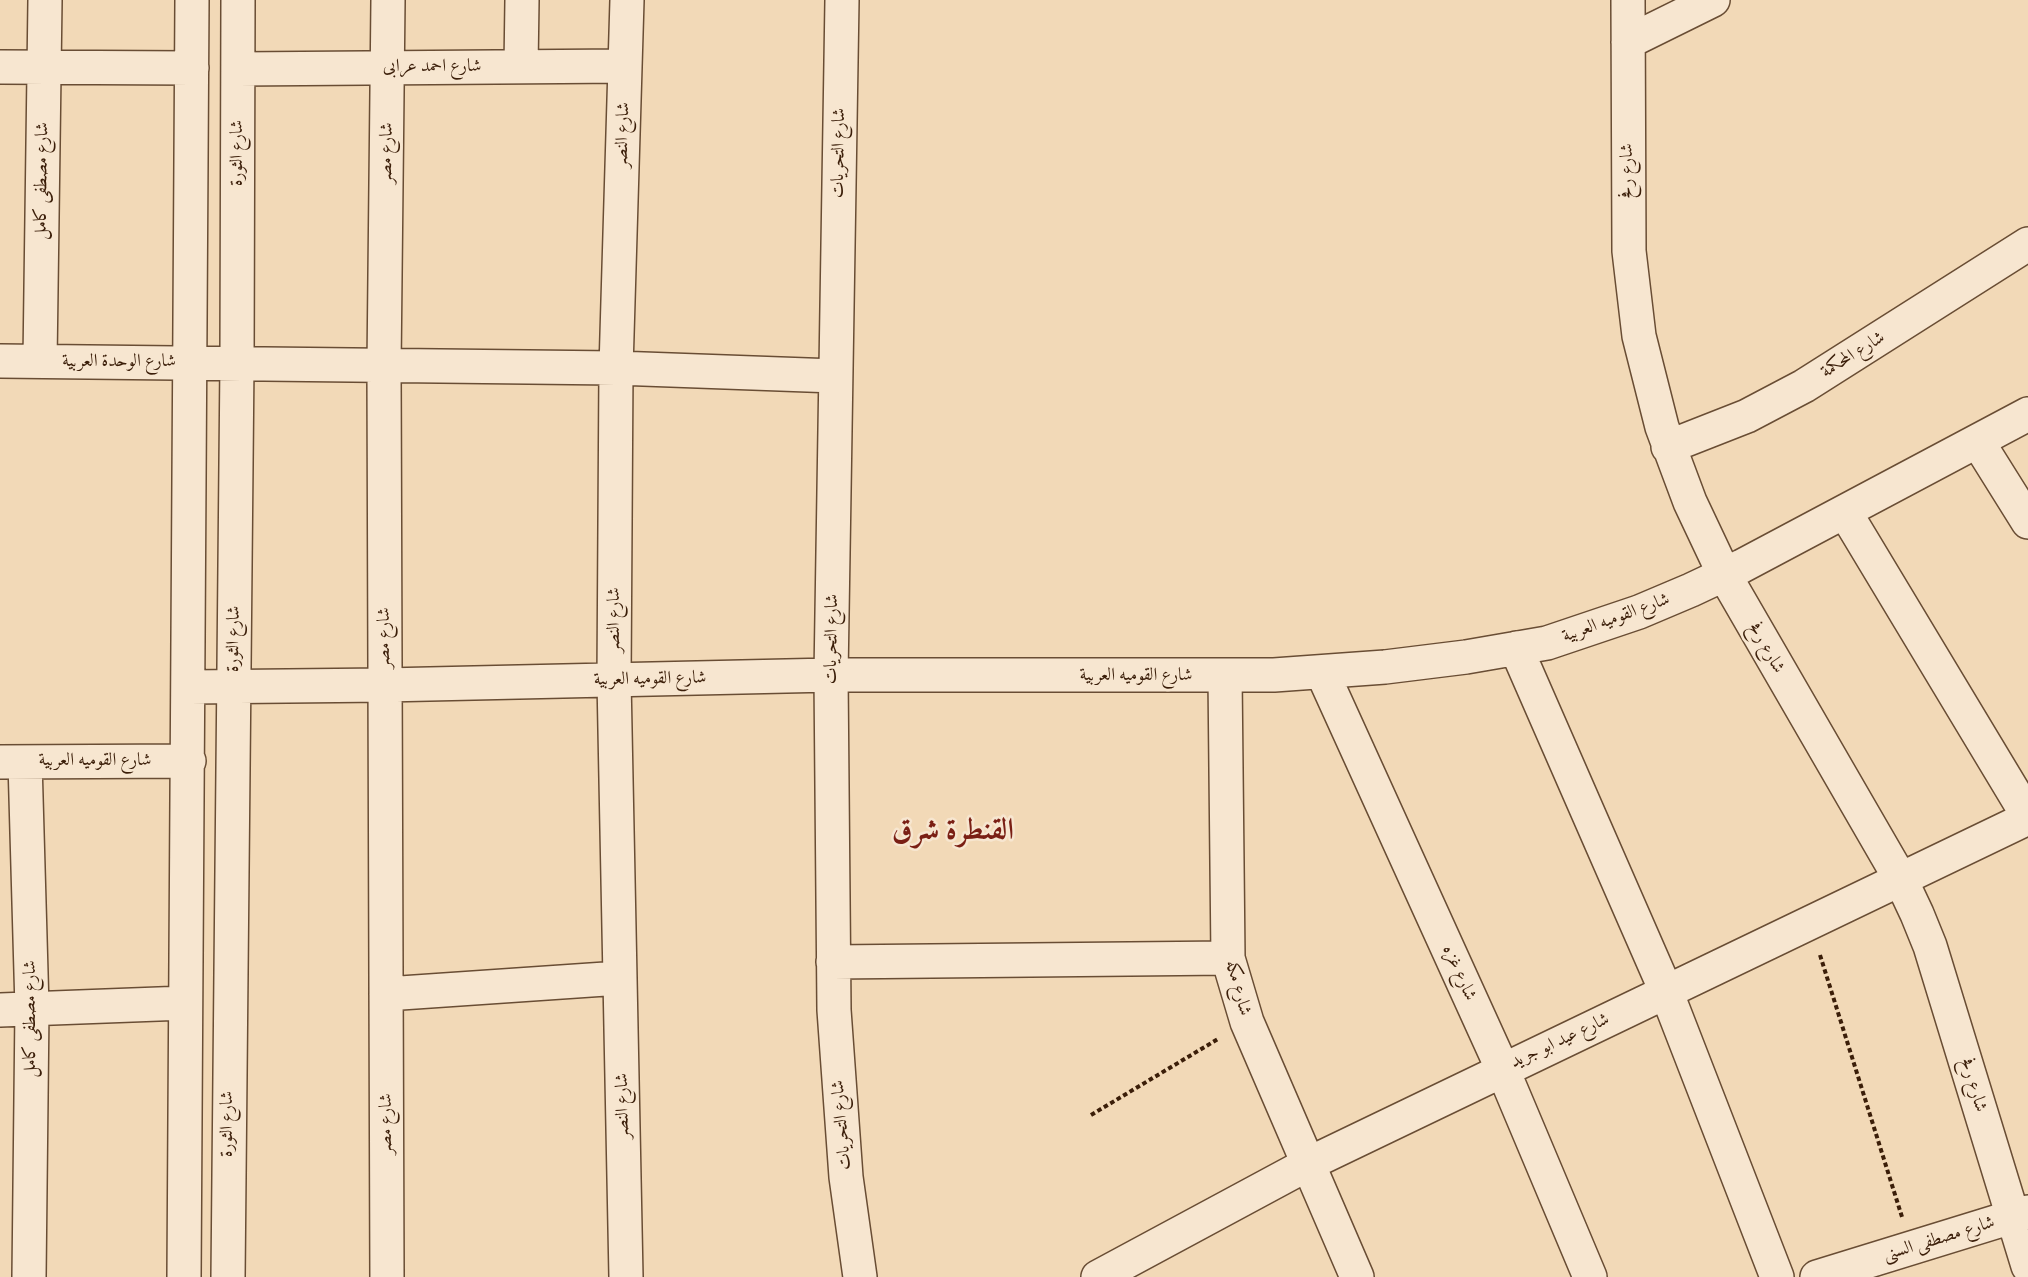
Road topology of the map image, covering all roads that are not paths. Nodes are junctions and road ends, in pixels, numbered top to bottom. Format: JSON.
{"nodes":[{"id":1,"x":45,"y":0,"type":"edge"},
{"id":2,"x":192,"y":0,"type":"edge"},
{"id":3,"x":238,"y":0,"type":"edge"},
{"id":4,"x":388,"y":0,"type":"edge"},
{"id":5,"x":522,"y":0,"type":"edge"},
{"id":6,"x":627,"y":0,"type":"edge"},
{"id":7,"x":842,"y":0,"type":"edge"},
{"id":8,"x":1628,"y":0,"type":"edge"},
{"id":9,"x":1713,"y":0,"type":"edge"},
{"id":10,"x":1628,"y":42,"type":"junction"},
{"id":11,"x":625,"y":66,"type":"junction"},
{"id":12,"x":0,"y":67,"type":"edge"},
{"id":13,"x":44,"y":67,"type":"junction"},
{"id":14,"x":521,"y":67,"type":"junction"},
{"id":15,"x":192,"y":68,"type":"junction"},
{"id":16,"x":388,"y":68,"type":"junction"},
{"id":17,"x":238,"y":69,"type":"junction"},
{"id":18,"x":2028,"y":244,"type":"edge"},
{"id":19,"x":0,"y":361,"type":"edge"},
{"id":20,"x":40,"y":361,"type":"junction"},
{"id":21,"x":191,"y":362,"type":"junction"},
{"id":22,"x":237,"y":362,"type":"junction"},
{"id":23,"x":384,"y":367,"type":"junction"},
{"id":24,"x":616,"y":368,"type":"junction"},
{"id":25,"x":835,"y":376,"type":"junction"},
{"id":26,"x":2028,"y":414,"type":"edge"},
{"id":27,"x":1978,"y":442,"type":"junction"},
{"id":28,"x":1668,"y":447,"type":"junction"},
{"id":29,"x":1845,"y":512,"type":"junction"},
{"id":30,"x":2028,"y":522,"type":"edge"},
{"id":31,"x":1724,"y":574,"type":"junction"},
{"id":32,"x":1516,"y":648,"type":"junction"},
{"id":33,"x":1322,"y":672,"type":"junction"},
{"id":34,"x":831,"y":675,"type":"junction"},
{"id":35,"x":1225,"y":675,"type":"junction"},
{"id":36,"x":614,"y":680,"type":"junction"},
{"id":37,"x":234,"y":686,"type":"junction"},
{"id":38,"x":385,"y":686,"type":"junction"},
{"id":39,"x":190,"y":687,"type":"junction"},
{"id":40,"x":189,"y":761,"type":"junction"},
{"id":41,"x":13,"y":762,"type":"edge"},
{"id":42,"x":2028,"y":817,"type":"edge"},
{"id":43,"x":1901,"y":880,"type":"junction"},
{"id":44,"x":1228,"y":958,"type":"junction"},
{"id":45,"x":833,"y":962,"type":"junction"},
{"id":46,"x":620,"y":978,"type":"junction"},
{"id":47,"x":1666,"y":991,"type":"junction"},
{"id":48,"x":386,"y":994,"type":"junction"},
{"id":49,"x":185,"y":1003,"type":"junction"},
{"id":50,"x":33,"y":1008,"type":"junction"},
{"id":51,"x":0,"y":1010,"type":"edge"},
{"id":52,"x":1502,"y":1068,"type":"junction"},
{"id":53,"x":1308,"y":1164,"type":"junction"},
{"id":54,"x":2021,"y":1214,"type":"edge"},
{"id":55,"x":2028,"y":1266,"type":"edge"},
{"id":56,"x":29,"y":1277,"type":"edge"},
{"id":57,"x":184,"y":1277,"type":"edge"},
{"id":58,"x":228,"y":1277,"type":"edge"},
{"id":59,"x":387,"y":1277,"type":"edge"},
{"id":60,"x":626,"y":1277,"type":"edge"},
{"id":61,"x":860,"y":1277,"type":"edge"},
{"id":62,"x":1098,"y":1277,"type":"edge"},
{"id":63,"x":1357,"y":1277,"type":"edge"},
{"id":64,"x":1590,"y":1277,"type":"edge"},
{"id":65,"x":1778,"y":1277,"type":"edge"},
{"id":66,"x":1817,"y":1277,"type":"edge"}],
"edges":[{"from":1,"to":13,"type":"street","name":"شارع مصطفى كامل"},
{"from":2,"to":15,"type":"street"},
{"from":3,"to":17,"type":"street","name":"شارع الثورة"},
{"from":4,"to":16,"type":"street","name":"شارع مصر"},
{"from":5,"to":14,"type":"street"},
{"from":6,"to":11,"type":"street","name":"شارع النصر"},
{"from":7,"to":25,"type":"street","name":"شارع التحريات"},
{"from":8,"to":10,"type":"street","name":"شارع رفح"},
{"from":9,"to":10,"type":"street"},
{"from":10,"to":28,"type":"street","name":"شارع رفح"},
{"from":11,"to":14,"type":"street","name":"شارع احمد عرابى"},
{"from":11,"to":24,"type":"street","name":"شارع النصر"},
{"from":12,"to":13,"type":"street"},
{"from":13,"to":15,"type":"street"},
{"from":13,"to":20,"type":"street","name":"شارع مصطفى كامل"},
{"from":14,"to":16,"type":"street","name":"شارع احمد عرابى"},
{"from":15,"to":21,"type":"street"},
{"from":16,"to":17,"type":"street","name":"شارع احمد عرابى"},
{"from":16,"to":23,"type":"street","name":"شارع مصر"},
{"from":17,"to":22,"type":"street","name":"شارع الثورة"},
{"from":18,"to":28,"type":"street","name":"شارع المحكمة"},
{"from":19,"to":20,"type":"street","name":"شارع الوحدة العربية"},
{"from":20,"to":21,"type":"street","name":"شارع الوحدة العربية"},
{"from":21,"to":22,"type":"street","name":"شارع الوحدة العربية"},
{"from":21,"to":39,"type":"street"},
{"from":22,"to":23,"type":"street","name":"شارع الوحدة العربية"},
{"from":22,"to":37,"type":"street","name":"شارع الثورة"},
{"from":23,"to":24,"type":"street","name":"شارع الوحدة العربية"},
{"from":23,"to":38,"type":"street","name":"شارع مصر"},
{"from":24,"to":25,"type":"street","name":"شارع الوحدة العربية"},
{"from":24,"to":36,"type":"street","name":"شارع النصر"},
{"from":25,"to":34,"type":"street","name":"شارع التحريات"},
{"from":26,"to":27,"type":"street","name":"شارع القوميه العربية"},
{"from":27,"to":29,"type":"street","name":"شارع القوميه العربية"},
{"from":27,"to":30,"type":"street"},
{"from":28,"to":31,"type":"street","name":"شارع رفح"},
{"from":29,"to":31,"type":"street","name":"شارع القوميه العربية"},
{"from":29,"to":42,"type":"street"},
{"from":31,"to":32,"type":"street","name":"شارع القوميه العربية"},
{"from":31,"to":43,"type":"street","name":"شارع رفح"},
{"from":32,"to":33,"type":"street","name":"شارع القوميه العربية"},
{"from":32,"to":47,"type":"street"},
{"from":33,"to":35,"type":"street","name":"شارع القوميه العربية"},
{"from":33,"to":52,"type":"street","name":"شارع غزه"},
{"from":34,"to":35,"type":"street","name":"شارع القوميه العربية"},
{"from":34,"to":36,"type":"street","name":"شارع القوميه العربية"},
{"from":34,"to":45,"type":"street","name":"شارع التحريات"},
{"from":35,"to":44,"type":"street","name":"شارع مكه"},
{"from":36,"to":38,"type":"street","name":"شارع القوميه العربية"},
{"from":36,"to":46,"type":"street","name":"شارع النصر"},
{"from":37,"to":38,"type":"street","name":"شارع القوميه العربية"},
{"from":37,"to":39,"type":"street","name":"شارع القوميه العربية"},
{"from":37,"to":58,"type":"street","name":"شارع الثورة"},
{"from":38,"to":48,"type":"street","name":"شارع مصر"},
{"from":39,"to":40,"type":"street"},
{"from":40,"to":41,"type":"street","name":"شارع القوميه العربية"},
{"from":40,"to":49,"type":"street"},
{"from":41,"to":50,"type":"street","name":"شارع مصطفى كامل"},
{"from":42,"to":43,"type":"street","name":"شارع عيد ابو جريد"},
{"from":43,"to":47,"type":"street","name":"شارع عيد ابو جريد"},
{"from":43,"to":54,"type":"street","name":"شارع رفح"},
{"from":44,"to":45,"type":"street"},
{"from":44,"to":53,"type":"street","name":"شارع مكه"},
{"from":45,"to":61,"type":"street","name":"شارع التحريات"},
{"from":46,"to":48,"type":"street"},
{"from":46,"to":60,"type":"street","name":"شارع النصر"},
{"from":47,"to":52,"type":"street","name":"شارع عيد ابو جريد"},
{"from":47,"to":65,"type":"street"},
{"from":48,"to":59,"type":"street","name":"شارع مصر"},
{"from":49,"to":50,"type":"street"},
{"from":49,"to":57,"type":"street"},
{"from":50,"to":51,"type":"street"},
{"from":50,"to":56,"type":"street","name":"شارع مصطفى كامل"},
{"from":52,"to":53,"type":"street","name":"شارع عيد ابو جريد"},
{"from":52,"to":64,"type":"street","name":"شارع غزه"},
{"from":53,"to":62,"type":"street","name":"شارع عيد ابو جريد"},
{"from":53,"to":63,"type":"street","name":"شارع مكه"},
{"from":54,"to":55,"type":"street","name":"شارع رفح"},
{"from":54,"to":66,"type":"street","name":"شارع مصطفى السنى"}]}
